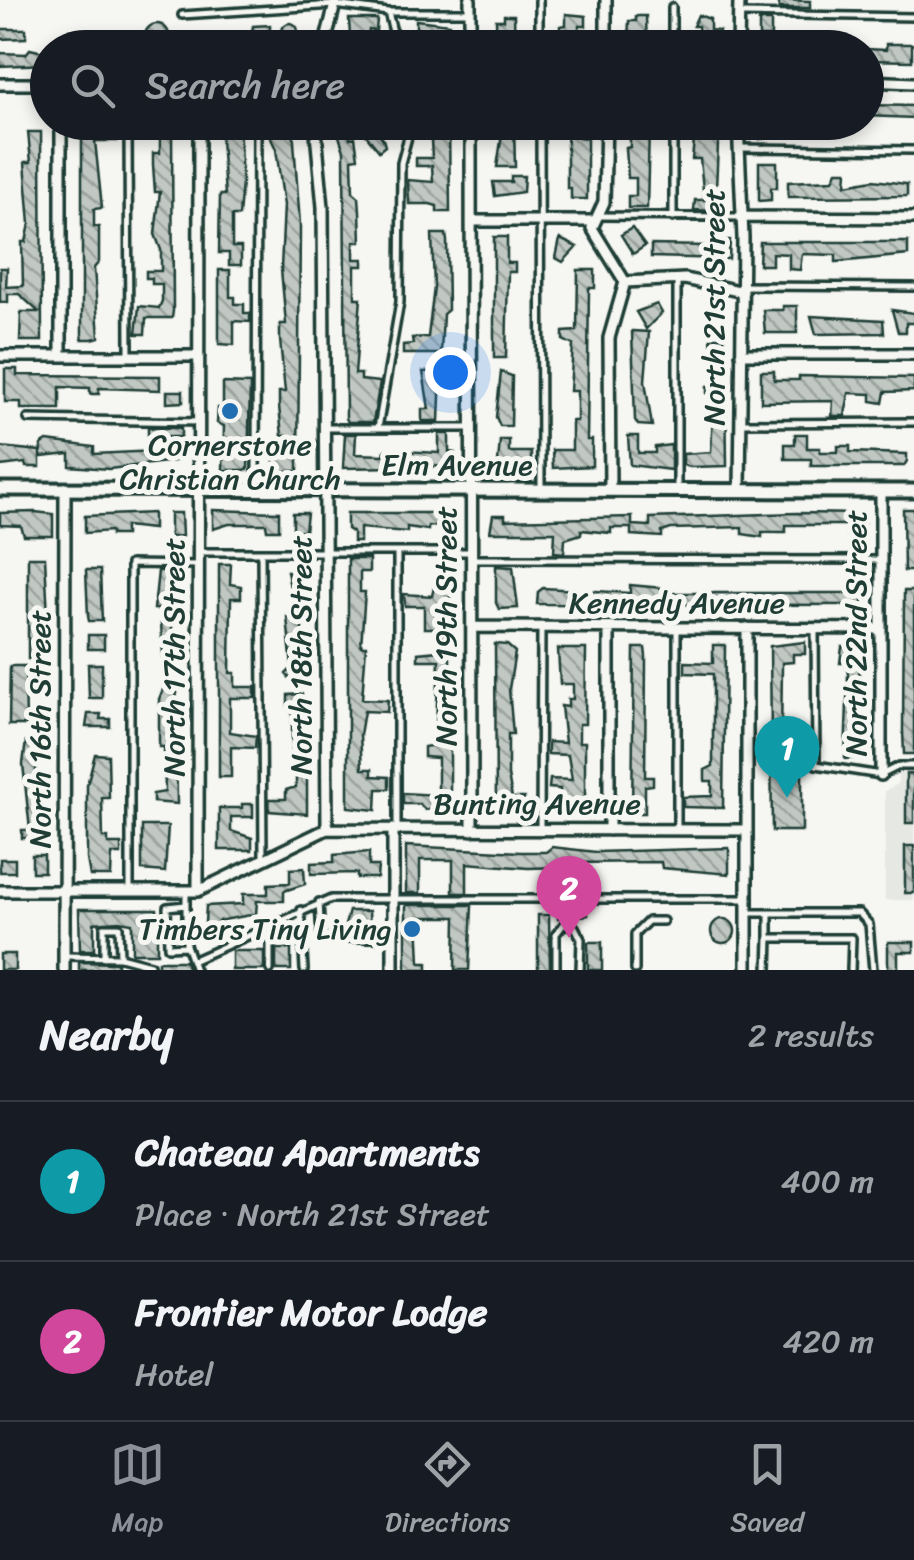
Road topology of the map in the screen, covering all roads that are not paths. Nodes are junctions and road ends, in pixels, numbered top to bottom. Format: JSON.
{"nodes":[{"id":1,"x":470,"y":0,"type":"edge"},
{"id":2,"x":539,"y":0,"type":"edge"},
{"id":3,"x":606,"y":0,"type":"edge"},
{"id":4,"x":738,"y":0,"type":"edge"},
{"id":5,"x":335,"y":3,"type":"edge"},
{"id":6,"x":672,"y":7,"type":"dead end"},
{"id":7,"x":388,"y":12,"type":"junction"},
{"id":8,"x":470,"y":12,"type":"junction"},
{"id":9,"x":738,"y":14,"type":"junction"},
{"id":10,"x":182,"y":15,"type":"dead end"},
{"id":11,"x":914,"y":17,"type":"edge"},
{"id":12,"x":328,"y":30,"type":"edge"},
{"id":13,"x":392,"y":30,"type":"edge"},
{"id":14,"x":470,"y":30,"type":"edge"},
{"id":15,"x":540,"y":30,"type":"edge"},
{"id":16,"x":606,"y":30,"type":"edge"},
{"id":17,"x":672,"y":30,"type":"edge"},
{"id":18,"x":738,"y":30,"type":"edge"},
{"id":19,"x":884,"y":82,"type":"edge"},
{"id":20,"x":914,"y":83,"type":"edge"},
{"id":21,"x":0,"y":84,"type":"edge"},
{"id":22,"x":30,"y":84,"type":"edge"},
{"id":23,"x":61,"y":140,"type":"edge"},
{"id":24,"x":128,"y":140,"type":"edge"},
{"id":25,"x":199,"y":140,"type":"edge"},
{"id":26,"x":257,"y":140,"type":"edge"},
{"id":27,"x":316,"y":140,"type":"edge"},
{"id":28,"x":407,"y":140,"type":"edge"},
{"id":29,"x":471,"y":140,"type":"edge"},
{"id":30,"x":540,"y":140,"type":"edge"},
{"id":31,"x":606,"y":140,"type":"edge"},
{"id":32,"x":672,"y":140,"type":"edge"},
{"id":33,"x":738,"y":140,"type":"edge"},
{"id":34,"x":738,"y":148,"type":"junction"},
{"id":35,"x":914,"y":150,"type":"edge"},
{"id":36,"x":741,"y":217,"type":"junction"},
{"id":37,"x":673,"y":218,"type":"junction"},
{"id":38,"x":914,"y":218,"type":"edge"},
{"id":39,"x":594,"y":219,"type":"junction"},
{"id":40,"x":540,"y":221,"type":"junction"},
{"id":41,"x":471,"y":222,"type":"junction"},
{"id":42,"x":677,"y":279,"type":"junction"},
{"id":43,"x":625,"y":282,"type":"junction"},
{"id":44,"x":914,"y":287,"type":"edge"},
{"id":45,"x":742,"y":289,"type":"junction"},
{"id":46,"x":741,"y":354,"type":"junction"},
{"id":47,"x":914,"y":354,"type":"edge"},
{"id":48,"x":0,"y":356,"type":"edge"},
{"id":49,"x":61,"y":356,"type":"junction"},
{"id":50,"x":129,"y":356,"type":"junction"},
{"id":51,"x":199,"y":356,"type":"junction"},
{"id":52,"x":28,"y":419,"type":"dead end"},
{"id":53,"x":199,"y":422,"type":"junction"},
{"id":54,"x":740,"y":422,"type":"junction"},
{"id":55,"x":914,"y":422,"type":"edge"},
{"id":56,"x":322,"y":428,"type":"junction"},
{"id":57,"x":378,"y":428,"type":"junction"},
{"id":58,"x":471,"y":428,"type":"junction"},
{"id":59,"x":65,"y":488,"type":"junction"},
{"id":60,"x":0,"y":489,"type":"edge"},
{"id":61,"x":199,"y":490,"type":"junction"},
{"id":62,"x":256,"y":490,"type":"junction"},
{"id":63,"x":322,"y":490,"type":"junction"},
{"id":64,"x":470,"y":490,"type":"junction"},
{"id":65,"x":540,"y":490,"type":"junction"},
{"id":66,"x":610,"y":490,"type":"junction"},
{"id":67,"x":677,"y":491,"type":"junction"},
{"id":68,"x":740,"y":491,"type":"junction"},
{"id":69,"x":881,"y":491,"type":"junction"},
{"id":70,"x":914,"y":491,"type":"edge"},
{"id":71,"x":199,"y":552,"type":"junction"},
{"id":72,"x":261,"y":552,"type":"junction"},
{"id":73,"x":326,"y":552,"type":"junction"},
{"id":74,"x":396,"y":552,"type":"junction"},
{"id":75,"x":471,"y":556,"type":"junction"},
{"id":76,"x":881,"y":560,"type":"junction"},
{"id":77,"x":199,"y":565,"type":"junction"},
{"id":78,"x":472,"y":627,"type":"junction"},
{"id":79,"x":540,"y":628,"type":"junction"},
{"id":80,"x":609,"y":628,"type":"junction"},
{"id":81,"x":676,"y":628,"type":"junction"},
{"id":82,"x":747,"y":628,"type":"junction"},
{"id":83,"x":816,"y":628,"type":"junction"},
{"id":84,"x":881,"y":629,"type":"junction"},
{"id":85,"x":914,"y":766,"type":"edge"},
{"id":86,"x":881,"y":774,"type":"junction"},
{"id":87,"x":327,"y":828,"type":"junction"},
{"id":88,"x":395,"y":829,"type":"junction"},
{"id":89,"x":472,"y":830,"type":"junction"},
{"id":90,"x":540,"y":830,"type":"junction"},
{"id":91,"x":609,"y":830,"type":"junction"},
{"id":92,"x":676,"y":830,"type":"junction"},
{"id":93,"x":747,"y":830,"type":"junction"},
{"id":94,"x":263,"y":859,"type":"junction"},
{"id":95,"x":0,"y":892,"type":"edge"},
{"id":96,"x":64,"y":892,"type":"junction"},
{"id":97,"x":130,"y":892,"type":"junction"},
{"id":98,"x":186,"y":892,"type":"junction"},
{"id":99,"x":198,"y":892,"type":"junction"},
{"id":100,"x":393,"y":898,"type":"junction"},
{"id":101,"x":747,"y":899,"type":"junction"},
{"id":102,"x":319,"y":902,"type":"junction"},
{"id":103,"x":186,"y":905,"type":"junction"},
{"id":104,"x":301,"y":910,"type":"junction"},
{"id":105,"x":747,"y":914,"type":"junction"},
{"id":106,"x":769,"y":914,"type":"junction"},
{"id":107,"x":302,"y":920,"type":"junction"},
{"id":108,"x":664,"y":921,"type":"dead end"},
{"id":109,"x":377,"y":938,"type":"dead end"},
{"id":110,"x":769,"y":938,"type":"junction"},
{"id":111,"x":186,"y":946,"type":"junction"},
{"id":112,"x":65,"y":956,"type":"junction"},
{"id":113,"x":104,"y":957,"type":"junction"},
{"id":114,"x":120,"y":957,"type":"junction"},
{"id":115,"x":194,"y":960,"type":"junction"},
{"id":116,"x":64,"y":970,"type":"edge"},
{"id":117,"x":150,"y":970,"type":"edge"},
{"id":118,"x":194,"y":970,"type":"edge"},
{"id":119,"x":270,"y":970,"type":"edge"},
{"id":120,"x":304,"y":970,"type":"edge"},
{"id":121,"x":393,"y":970,"type":"edge"},
{"id":122,"x":556,"y":970,"type":"edge"},
{"id":123,"x":580,"y":970,"type":"edge"},
{"id":124,"x":635,"y":970,"type":"edge"},
{"id":125,"x":747,"y":970,"type":"edge"},
{"id":126,"x":768,"y":970,"type":"edge"},
{"id":127,"x":851,"y":970,"type":"edge"},
{"id":128,"x":873,"y":970,"type":"edge"}],
"edges":[{"from":1,"to":8,"type":"street"},
{"from":2,"to":15,"type":"lane"},
{"from":3,"to":16,"type":"street"},
{"from":4,"to":9,"type":"street"},
{"from":5,"to":7,"type":"lane"},
{"from":5,"to":10,"type":"lane"},
{"from":5,"to":12,"type":"street"},
{"from":6,"to":17,"type":"lane"},
{"from":7,"to":8,"type":"lane"},
{"from":7,"to":13,"type":"lane"},
{"from":8,"to":14,"type":"street"},
{"from":9,"to":11,"type":"lane"},
{"from":9,"to":18,"type":"street"},
{"from":19,"to":20,"type":"street"},
{"from":21,"to":22,"type":"street"},
{"from":23,"to":49,"type":"street"},
{"from":24,"to":50,"type":"lane"},
{"from":25,"to":51,"type":"street","name":"North 17th Street"},
{"from":26,"to":62,"type":"lane"},
{"from":27,"to":56,"type":"street","name":"North 18th Street"},
{"from":28,"to":57,"type":"lane"},
{"from":29,"to":41,"type":"street","name":"North 19th Street"},
{"from":30,"to":40,"type":"lane"},
{"from":31,"to":39,"type":"street"},
{"from":32,"to":37,"type":"lane"},
{"from":33,"to":34,"type":"street","name":"North 21st Street"},
{"from":34,"to":35,"type":"lane"},
{"from":34,"to":36,"type":"street","name":"North 21st Street"},
{"from":36,"to":37,"type":"lane"},
{"from":36,"to":38,"type":"street"},
{"from":36,"to":45,"type":"street","name":"North 21st Street"},
{"from":37,"to":39,"type":"lane"},
{"from":39,"to":40,"type":"street"},
{"from":39,"to":43,"type":"street"},
{"from":40,"to":41,"type":"street"},
{"from":40,"to":65,"type":"lane"},
{"from":41,"to":58,"type":"street","name":"North 19th Street"},
{"from":42,"to":43,"type":"street"},
{"from":42,"to":45,"type":"street"},
{"from":42,"to":67,"type":"lane"},
{"from":43,"to":66,"type":"street"},
{"from":44,"to":45,"type":"lane"},
{"from":45,"to":46,"type":"street","name":"North 21st Street"},
{"from":46,"to":47,"type":"street"},
{"from":46,"to":54,"type":"street","name":"North 21st Street"},
{"from":48,"to":49,"type":"street"},
{"from":49,"to":50,"type":"street"},
{"from":50,"to":51,"type":"street"},
{"from":51,"to":53,"type":"street","name":"North 17th Street"},
{"from":52,"to":53,"type":"lane"},
{"from":53,"to":61,"type":"street","name":"North 17th Street"},
{"from":54,"to":55,"type":"lane"},
{"from":54,"to":68,"type":"street","name":"North 21st Street"},
{"from":56,"to":57,"type":"lane"},
{"from":56,"to":63,"type":"street","name":"North 18th Street"},
{"from":57,"to":58,"type":"lane"},
{"from":58,"to":64,"type":"street","name":"North 19th Street"},
{"from":59,"to":60,"type":"street","name":"Elm Avenue"},
{"from":59,"to":61,"type":"street","name":"Elm Avenue"},
{"from":59,"to":96,"type":"street","name":"North 16th Street"},
{"from":61,"to":62,"type":"street","name":"Elm Avenue"},
{"from":61,"to":71,"type":"street","name":"North 17th Street"},
{"from":62,"to":63,"type":"street","name":"Elm Avenue"},
{"from":63,"to":64,"type":"street","name":"Elm Avenue"},
{"from":63,"to":73,"type":"street","name":"North 18th Street"},
{"from":64,"to":65,"type":"street","name":"Elm Avenue"},
{"from":64,"to":75,"type":"street","name":"North 19th Street"},
{"from":65,"to":66,"type":"street","name":"Elm Avenue"},
{"from":66,"to":67,"type":"street","name":"Elm Avenue"},
{"from":67,"to":68,"type":"street","name":"Elm Avenue"},
{"from":68,"to":69,"type":"street","name":"Elm Avenue"},
{"from":69,"to":70,"type":"street","name":"Elm Avenue"},
{"from":69,"to":76,"type":"street","name":"North 22nd Street"},
{"from":71,"to":72,"type":"lane"},
{"from":71,"to":77,"type":"street","name":"North 17th Street"},
{"from":72,"to":73,"type":"lane"},
{"from":72,"to":94,"type":"lane"},
{"from":73,"to":74,"type":"lane"},
{"from":73,"to":87,"type":"street","name":"North 18th Street"},
{"from":74,"to":75,"type":"lane"},
{"from":74,"to":88,"type":"lane"},
{"from":75,"to":76,"type":"lane"},
{"from":75,"to":78,"type":"street","name":"North 19th Street"},
{"from":76,"to":84,"type":"street","name":"North 22nd Street"},
{"from":77,"to":97,"type":"lane"},
{"from":77,"to":99,"type":"street","name":"North 17th Street"},
{"from":78,"to":79,"type":"street","name":"Kennedy Avenue"},
{"from":78,"to":89,"type":"street","name":"North 19th Street"},
{"from":79,"to":80,"type":"street","name":"Kennedy Avenue"},
{"from":79,"to":90,"type":"lane"},
{"from":80,"to":81,"type":"street","name":"Kennedy Avenue"},
{"from":80,"to":91,"type":"street"},
{"from":81,"to":82,"type":"street","name":"Kennedy Avenue"},
{"from":81,"to":92,"type":"lane"},
{"from":82,"to":83,"type":"street","name":"Kennedy Avenue"},
{"from":82,"to":93,"type":"street"},
{"from":83,"to":84,"type":"street","name":"Kennedy Avenue"},
{"from":83,"to":86,"type":"lane"},
{"from":84,"to":86,"type":"street","name":"North 22nd Street"},
{"from":85,"to":86,"type":"lane"},
{"from":87,"to":88,"type":"street","name":"Bunting Avenue"},
{"from":87,"to":94,"type":"street"},
{"from":88,"to":89,"type":"street","name":"Bunting Avenue"},
{"from":88,"to":100,"type":"street"},
{"from":89,"to":90,"type":"street","name":"Bunting Avenue"},
{"from":90,"to":91,"type":"street","name":"Bunting Avenue"},
{"from":91,"to":92,"type":"street","name":"Bunting Avenue"},
{"from":92,"to":93,"type":"street","name":"Bunting Avenue"},
{"from":93,"to":101,"type":"street"},
{"from":94,"to":99,"type":"street"},
{"from":95,"to":96,"type":"street"},
{"from":96,"to":97,"type":"street"},
{"from":96,"to":112,"type":"street","name":"North 16th Street"},
{"from":97,"to":98,"type":"street"},
{"from":98,"to":99,"type":"street"},
{"from":98,"to":103,"type":"lane"},
{"from":100,"to":101,"type":"lane"},
{"from":100,"to":102,"type":"lane"},
{"from":100,"to":121,"type":"street"},
{"from":101,"to":105,"type":"street"},
{"from":102,"to":104,"type":"lane"},
{"from":102,"to":109,"type":"lane"},
{"from":103,"to":111,"type":"lane"},
{"from":103,"to":111,"type":"lane"},
{"from":104,"to":107,"type":"lane"},
{"from":104,"to":115,"type":"lane"},
{"from":105,"to":106,"type":"lane"},
{"from":105,"to":125,"type":"street"},
{"from":106,"to":110,"type":"lane"},
{"from":106,"to":128,"type":"lane"},
{"from":107,"to":119,"type":"lane"},
{"from":107,"to":120,"type":"lane"},
{"from":108,"to":124,"type":"lane"},
{"from":110,"to":126,"type":"lane"},
{"from":110,"to":127,"type":"lane"},
{"from":111,"to":115,"type":"lane"},
{"from":112,"to":113,"type":"lane"},
{"from":112,"to":116,"type":"street","name":"North 16th Street"},
{"from":113,"to":114,"type":"lane"},
{"from":113,"to":114,"type":"lane"},
{"from":114,"to":117,"type":"lane"},
{"from":115,"to":118,"type":"lane"},
{"from":122,"to":123,"type":"lane"}]}
